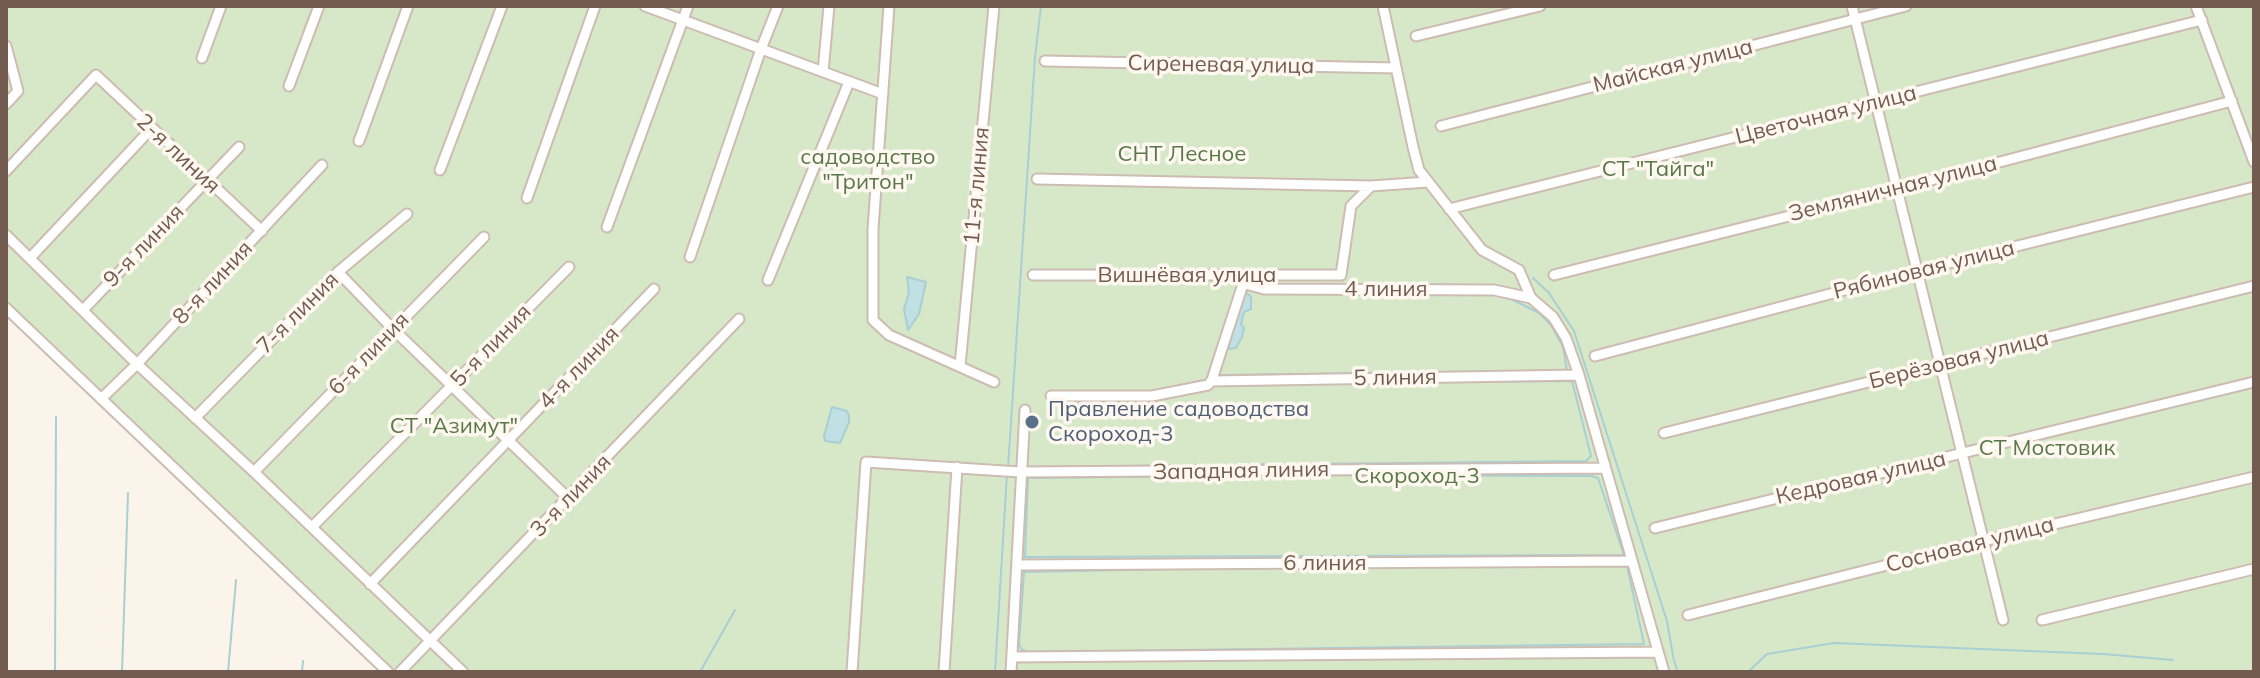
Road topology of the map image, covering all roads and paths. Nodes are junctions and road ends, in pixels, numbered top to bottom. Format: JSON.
{"nodes":[{"id":1,"x":221,"y":6,"type":"edge"},
{"id":2,"x":319,"y":6,"type":"edge"},
{"id":3,"x":408,"y":6,"type":"edge"},
{"id":4,"x":502,"y":6,"type":"edge"},
{"id":5,"x":595,"y":6,"type":"edge"},
{"id":6,"x":645,"y":6,"type":"edge"},
{"id":7,"x":688,"y":6,"type":"edge"},
{"id":8,"x":778,"y":6,"type":"edge"},
{"id":9,"x":829,"y":6,"type":"edge"},
{"id":10,"x":889,"y":6,"type":"edge"},
{"id":11,"x":994,"y":6,"type":"edge"},
{"id":12,"x":1383,"y":6,"type":"edge"},
{"id":13,"x":1540,"y":6,"type":"edge"},
{"id":14,"x":1852,"y":6,"type":"edge"},
{"id":15,"x":1906,"y":6,"type":"edge"},
{"id":16,"x":2196,"y":6,"type":"edge"},
{"id":17,"x":1855,"y":19,"type":"junction"},
{"id":18,"x":683,"y":20,"type":"junction"},
{"id":19,"x":2202,"y":20,"type":"junction"},
{"id":20,"x":1416,"y":36,"type":"dead end"},
{"id":21,"x":6,"y":46,"type":"edge"},
{"id":22,"x":761,"y":49,"type":"junction"},
{"id":23,"x":202,"y":58,"type":"dead end"},
{"id":24,"x":1045,"y":61,"type":"dead end"},
{"id":25,"x":1396,"y":68,"type":"junction"},
{"id":26,"x":823,"y":72,"type":"junction"},
{"id":27,"x":849,"y":82,"type":"junction"},
{"id":28,"x":289,"y":86,"type":"dead end"},
{"id":29,"x":883,"y":94,"type":"junction"},
{"id":30,"x":2232,"y":101,"type":"junction"},
{"id":31,"x":1875,"y":103,"type":"junction"},
{"id":32,"x":6,"y":104,"type":"edge"},
{"id":33,"x":1441,"y":126,"type":"dead end"},
{"id":34,"x":151,"y":129,"type":"junction"},
{"id":35,"x":359,"y":141,"type":"dead end"},
{"id":36,"x":239,"y":147,"type":"dead end"},
{"id":37,"x":2254,"y":162,"type":"edge"},
{"id":38,"x":322,"y":165,"type":"dead end"},
{"id":39,"x":440,"y":170,"type":"dead end"},
{"id":40,"x":6,"y":171,"type":"edge"},
{"id":41,"x":1037,"y":179,"type":"dead end"},
{"id":42,"x":206,"y":181,"type":"junction"},
{"id":43,"x":1428,"y":182,"type":"junction"},
{"id":44,"x":1371,"y":186,"type":"junction"},
{"id":45,"x":2254,"y":187,"type":"edge"},
{"id":46,"x":1897,"y":189,"type":"junction"},
{"id":47,"x":527,"y":198,"type":"dead end"},
{"id":48,"x":1449,"y":209,"type":"junction"},
{"id":49,"x":407,"y":214,"type":"dead end"},
{"id":50,"x":607,"y":227,"type":"dead end"},
{"id":51,"x":262,"y":231,"type":"junction"},
{"id":52,"x":6,"y":235,"type":"edge"},
{"id":53,"x":484,"y":237,"type":"dead end"},
{"id":54,"x":690,"y":257,"type":"dead end"},
{"id":55,"x":30,"y":258,"type":"junction"},
{"id":56,"x":569,"y":267,"type":"dead end"},
{"id":57,"x":1917,"y":271,"type":"junction"},
{"id":58,"x":338,"y":272,"type":"junction"},
{"id":59,"x":1033,"y":275,"type":"dead end"},
{"id":60,"x":1554,"y":275,"type":"dead end"},
{"id":61,"x":1245,"y":279,"type":"junction"},
{"id":62,"x":768,"y":280,"type":"dead end"},
{"id":63,"x":2254,"y":286,"type":"edge"},
{"id":64,"x":654,"y":289,"type":"dead end"},
{"id":65,"x":1531,"y":298,"type":"junction"},
{"id":66,"x":6,"y":308,"type":"edge"},
{"id":67,"x":83,"y":310,"type":"junction"},
{"id":68,"x":739,"y":319,"type":"dead end"},
{"id":69,"x":393,"y":329,"type":"junction"},
{"id":70,"x":1595,"y":356,"type":"dead end"},
{"id":71,"x":137,"y":364,"type":"junction"},
{"id":72,"x":1940,"y":365,"type":"junction"},
{"id":73,"x":960,"y":366,"type":"junction"},
{"id":74,"x":1579,"y":375,"type":"junction"},
{"id":75,"x":1211,"y":381,"type":"junction"},
{"id":76,"x":994,"y":382,"type":"dead end"},
{"id":77,"x":2254,"y":382,"type":"edge"},
{"id":78,"x":453,"y":386,"type":"junction"},
{"id":79,"x":1051,"y":396,"type":"dead end"},
{"id":80,"x":101,"y":399,"type":"junction"},
{"id":81,"x":1025,"y":410,"type":"dead end"},
{"id":82,"x":195,"y":418,"type":"junction"},
{"id":83,"x":1664,"y":433,"type":"dead end"},
{"id":84,"x":509,"y":441,"type":"junction"},
{"id":85,"x":1962,"y":454,"type":"junction"},
{"id":86,"x":957,"y":467,"type":"junction"},
{"id":87,"x":1605,"y":468,"type":"junction"},
{"id":88,"x":1012,"y":471,"type":"junction"},
{"id":89,"x":254,"y":472,"type":"junction"},
{"id":90,"x":2254,"y":477,"type":"edge"},
{"id":91,"x":569,"y":499,"type":"junction"},
{"id":92,"x":312,"y":527,"type":"junction"},
{"id":93,"x":1655,"y":528,"type":"dead end"},
{"id":94,"x":1983,"y":541,"type":"junction"},
{"id":95,"x":1632,"y":561,"type":"junction"},
{"id":96,"x":1017,"y":565,"type":"junction"},
{"id":97,"x":2254,"y":569,"type":"edge"},
{"id":98,"x":370,"y":584,"type":"junction"},
{"id":99,"x":1688,"y":615,"type":"dead end"},
{"id":100,"x":2003,"y":620,"type":"dead end"},
{"id":101,"x":2042,"y":620,"type":"dead end"},
{"id":102,"x":431,"y":642,"type":"junction"},
{"id":103,"x":1658,"y":652,"type":"junction"},
{"id":104,"x":1012,"y":657,"type":"junction"},
{"id":105,"x":388,"y":672,"type":"edge"},
{"id":106,"x":400,"y":672,"type":"edge"},
{"id":107,"x":463,"y":672,"type":"edge"},
{"id":108,"x":852,"y":672,"type":"edge"},
{"id":109,"x":944,"y":672,"type":"edge"},
{"id":110,"x":1011,"y":672,"type":"edge"},
{"id":111,"x":1664,"y":672,"type":"edge"}],
"edges":[{"from":1,"to":23,"type":"street"},
{"from":2,"to":28,"type":"street"},
{"from":3,"to":35,"type":"street"},
{"from":4,"to":39,"type":"street"},
{"from":5,"to":47,"type":"street"},
{"from":6,"to":18,"type":"street"},
{"from":7,"to":18,"type":"street"},
{"from":8,"to":22,"type":"street"},
{"from":9,"to":26,"type":"street"},
{"from":10,"to":29,"type":"street"},
{"from":11,"to":73,"type":"street","name":"11-я линия"},
{"from":12,"to":25,"type":"street"},
{"from":13,"to":20,"type":"street"},
{"from":14,"to":17,"type":"street"},
{"from":15,"to":17,"type":"street","name":"Майская улица"},
{"from":16,"to":19,"type":"street"},
{"from":17,"to":31,"type":"street"},
{"from":17,"to":33,"type":"street","name":"Майская улица"},
{"from":18,"to":22,"type":"street"},
{"from":18,"to":50,"type":"street"},
{"from":19,"to":30,"type":"street"},
{"from":19,"to":31,"type":"street","name":"Цветочная улица"},
{"from":21,"to":32,"type":"street"},
{"from":22,"to":26,"type":"street"},
{"from":22,"to":54,"type":"street"},
{"from":24,"to":25,"type":"street","name":"Сиреневая улица"},
{"from":25,"to":43,"type":"street"},
{"from":26,"to":27,"type":"street"},
{"from":27,"to":29,"type":"street"},
{"from":27,"to":62,"type":"street"},
{"from":29,"to":73,"type":"street"},
{"from":30,"to":37,"type":"street"},
{"from":30,"to":46,"type":"street","name":"Земляничная улица"},
{"from":31,"to":46,"type":"street"},
{"from":31,"to":48,"type":"street","name":"Цветочная улица"},
{"from":34,"to":40,"type":"street","name":"2-я линия"},
{"from":34,"to":42,"type":"street","name":"2-я линия"},
{"from":34,"to":55,"type":"street"},
{"from":36,"to":42,"type":"street","name":"9-я линия"},
{"from":38,"to":51,"type":"street","name":"8-я линия"},
{"from":41,"to":44,"type":"street"},
{"from":42,"to":51,"type":"street","name":"2-я линия"},
{"from":42,"to":67,"type":"street","name":"9-я линия"},
{"from":43,"to":44,"type":"street"},
{"from":43,"to":48,"type":"street"},
{"from":44,"to":61,"type":"street","name":"Вишнёвая улица"},
{"from":45,"to":57,"type":"street","name":"Рябиновая улица"},
{"from":46,"to":57,"type":"street"},
{"from":46,"to":60,"type":"street","name":"Земляничная улица"},
{"from":48,"to":65,"type":"street"},
{"from":49,"to":58,"type":"street","name":"7-я линия"},
{"from":51,"to":71,"type":"street","name":"8-я линия"},
{"from":52,"to":55,"type":"street"},
{"from":53,"to":69,"type":"street","name":"6-я линия"},
{"from":55,"to":67,"type":"street"},
{"from":56,"to":78,"type":"street","name":"5-я линия"},
{"from":57,"to":70,"type":"street","name":"Рябиновая улица"},
{"from":57,"to":72,"type":"street"},
{"from":58,"to":69,"type":"street"},
{"from":58,"to":82,"type":"street","name":"7-я линия"},
{"from":59,"to":61,"type":"street","name":"Вишнёвая улица"},
{"from":61,"to":65,"type":"street","name":"4 линия"},
{"from":61,"to":75,"type":"street"},
{"from":63,"to":72,"type":"street","name":"Берёзовая улица"},
{"from":64,"to":84,"type":"street","name":"4-я линия"},
{"from":65,"to":74,"type":"street"},
{"from":66,"to":80,"type":"street"},
{"from":67,"to":71,"type":"street"},
{"from":68,"to":91,"type":"street","name":"3-я линия"},
{"from":69,"to":78,"type":"street"},
{"from":69,"to":89,"type":"street","name":"6-я линия"},
{"from":71,"to":80,"type":"street","name":"8-я линия"},
{"from":71,"to":82,"type":"street"},
{"from":72,"to":83,"type":"street","name":"Берёзовая улица"},
{"from":72,"to":85,"type":"street"},
{"from":73,"to":76,"type":"street"},
{"from":74,"to":75,"type":"street","name":"5 линия"},
{"from":74,"to":87,"type":"street"},
{"from":75,"to":79,"type":"street","name":"5 линия"},
{"from":77,"to":85,"type":"street","name":"Кедровая улица"},
{"from":78,"to":84,"type":"street"},
{"from":78,"to":92,"type":"street","name":"5-я линия"},
{"from":80,"to":105,"type":"street"},
{"from":81,"to":88,"type":"street"},
{"from":82,"to":89,"type":"street"},
{"from":84,"to":91,"type":"street"},
{"from":84,"to":98,"type":"street","name":"4-я линия"},
{"from":85,"to":93,"type":"street","name":"Кедровая улица"},
{"from":85,"to":94,"type":"street"},
{"from":86,"to":88,"type":"street","name":"Западная линия"},
{"from":86,"to":108,"type":"street","name":"Западная линия"},
{"from":86,"to":109,"type":"street"},
{"from":87,"to":88,"type":"street","name":"Западная линия"},
{"from":87,"to":95,"type":"street"},
{"from":88,"to":96,"type":"street"},
{"from":89,"to":92,"type":"street"},
{"from":90,"to":94,"type":"street","name":"Сосновая улица"},
{"from":91,"to":102,"type":"street","name":"3-я линия"},
{"from":92,"to":98,"type":"street"},
{"from":94,"to":99,"type":"street","name":"Сосновая улица"},
{"from":94,"to":100,"type":"street"},
{"from":95,"to":96,"type":"street","name":"6 линия"},
{"from":95,"to":103,"type":"street"},
{"from":96,"to":104,"type":"street"},
{"from":97,"to":101,"type":"street"},
{"from":98,"to":102,"type":"street"},
{"from":102,"to":106,"type":"street","name":"3-я линия"},
{"from":102,"to":107,"type":"street"},
{"from":103,"to":104,"type":"street"},
{"from":103,"to":111,"type":"street"},
{"from":104,"to":110,"type":"street"}]}
